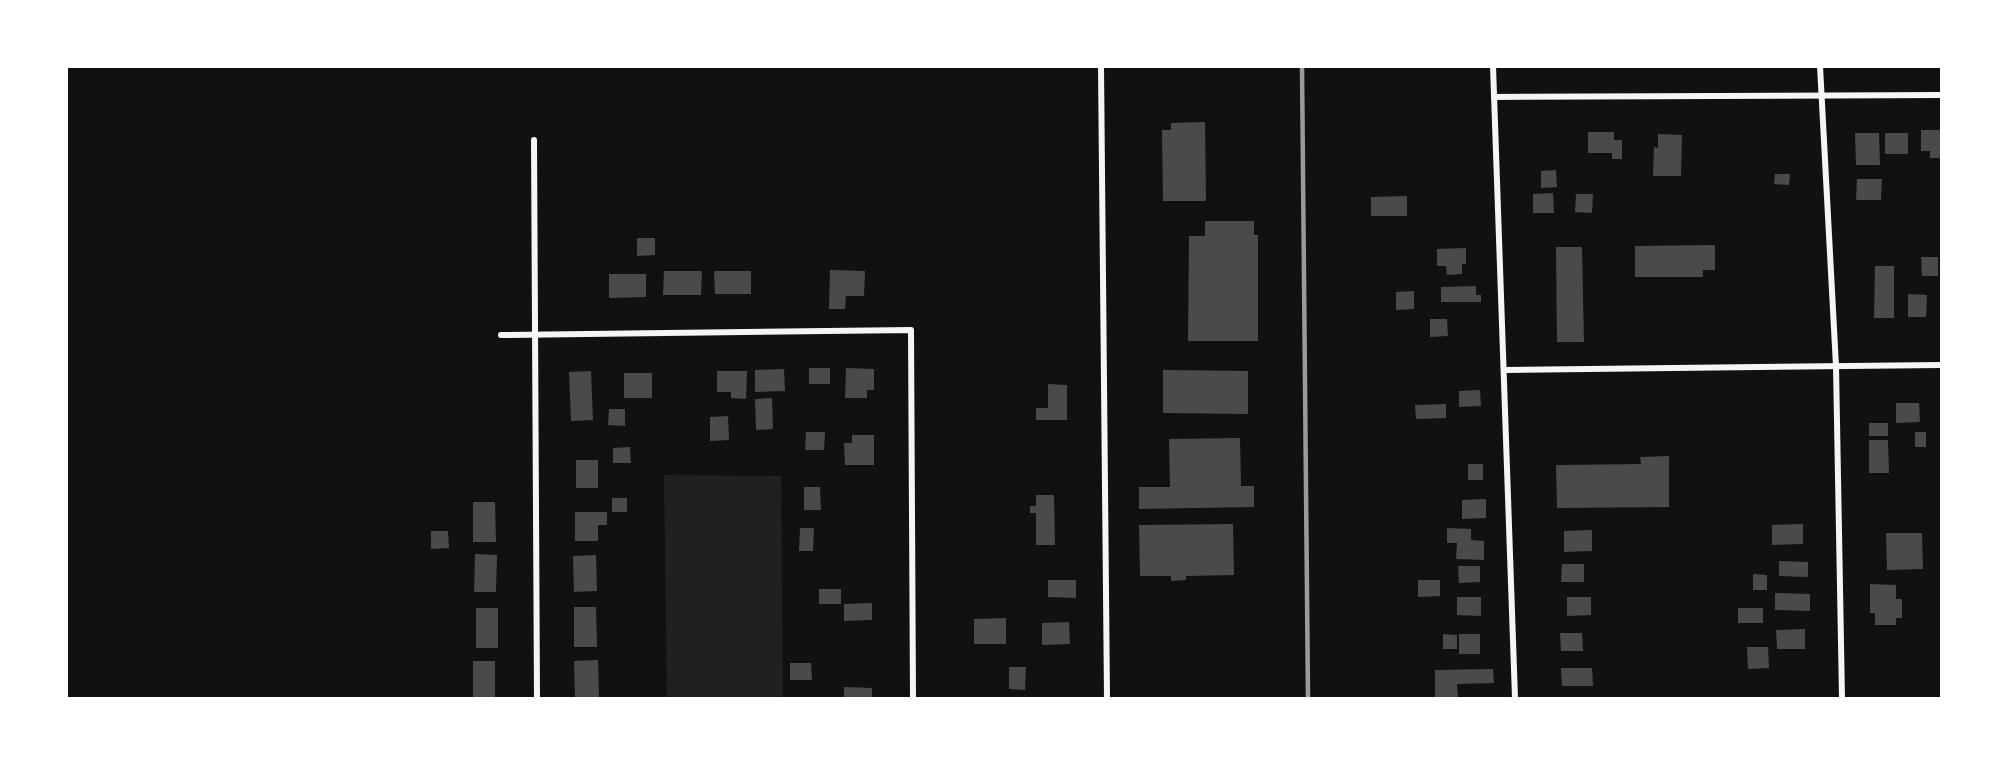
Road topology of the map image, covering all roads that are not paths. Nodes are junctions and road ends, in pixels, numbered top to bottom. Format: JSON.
{"nodes":[{"id":1,"x":1101,"y":66,"type":"edge"},
{"id":2,"x":1493,"y":66,"type":"edge"},
{"id":3,"x":1821,"y":66,"type":"edge"},
{"id":4,"x":1941,"y":95,"type":"edge"},
{"id":5,"x":1820,"y":96,"type":"junction"},
{"id":6,"x":1494,"y":97,"type":"junction"},
{"id":7,"x":534,"y":140,"type":"dead end"},
{"id":8,"x":500,"y":335,"type":"dead end"},
{"id":9,"x":535,"y":335,"type":"junction"},
{"id":10,"x":1941,"y":365,"type":"edge"},
{"id":11,"x":1836,"y":366,"type":"junction"},
{"id":12,"x":1506,"y":370,"type":"junction"},
{"id":13,"x":537,"y":698,"type":"edge"},
{"id":14,"x":913,"y":698,"type":"edge"},
{"id":15,"x":1107,"y":698,"type":"edge"},
{"id":16,"x":1515,"y":698,"type":"edge"},
{"id":17,"x":1842,"y":698,"type":"edge"}],
"edges":[{"from":1,"to":15,"type":"street"},
{"from":2,"to":6,"type":"street"},
{"from":3,"to":5,"type":"street"},
{"from":4,"to":5,"type":"street"},
{"from":5,"to":6,"type":"street"},
{"from":5,"to":11,"type":"street"},
{"from":6,"to":12,"type":"street"},
{"from":7,"to":9,"type":"street"},
{"from":8,"to":9,"type":"street"},
{"from":9,"to":13,"type":"street"},
{"from":9,"to":14,"type":"street"},
{"from":10,"to":11,"type":"street"},
{"from":11,"to":12,"type":"street"},
{"from":11,"to":17,"type":"street"},
{"from":12,"to":16,"type":"street"}]}
